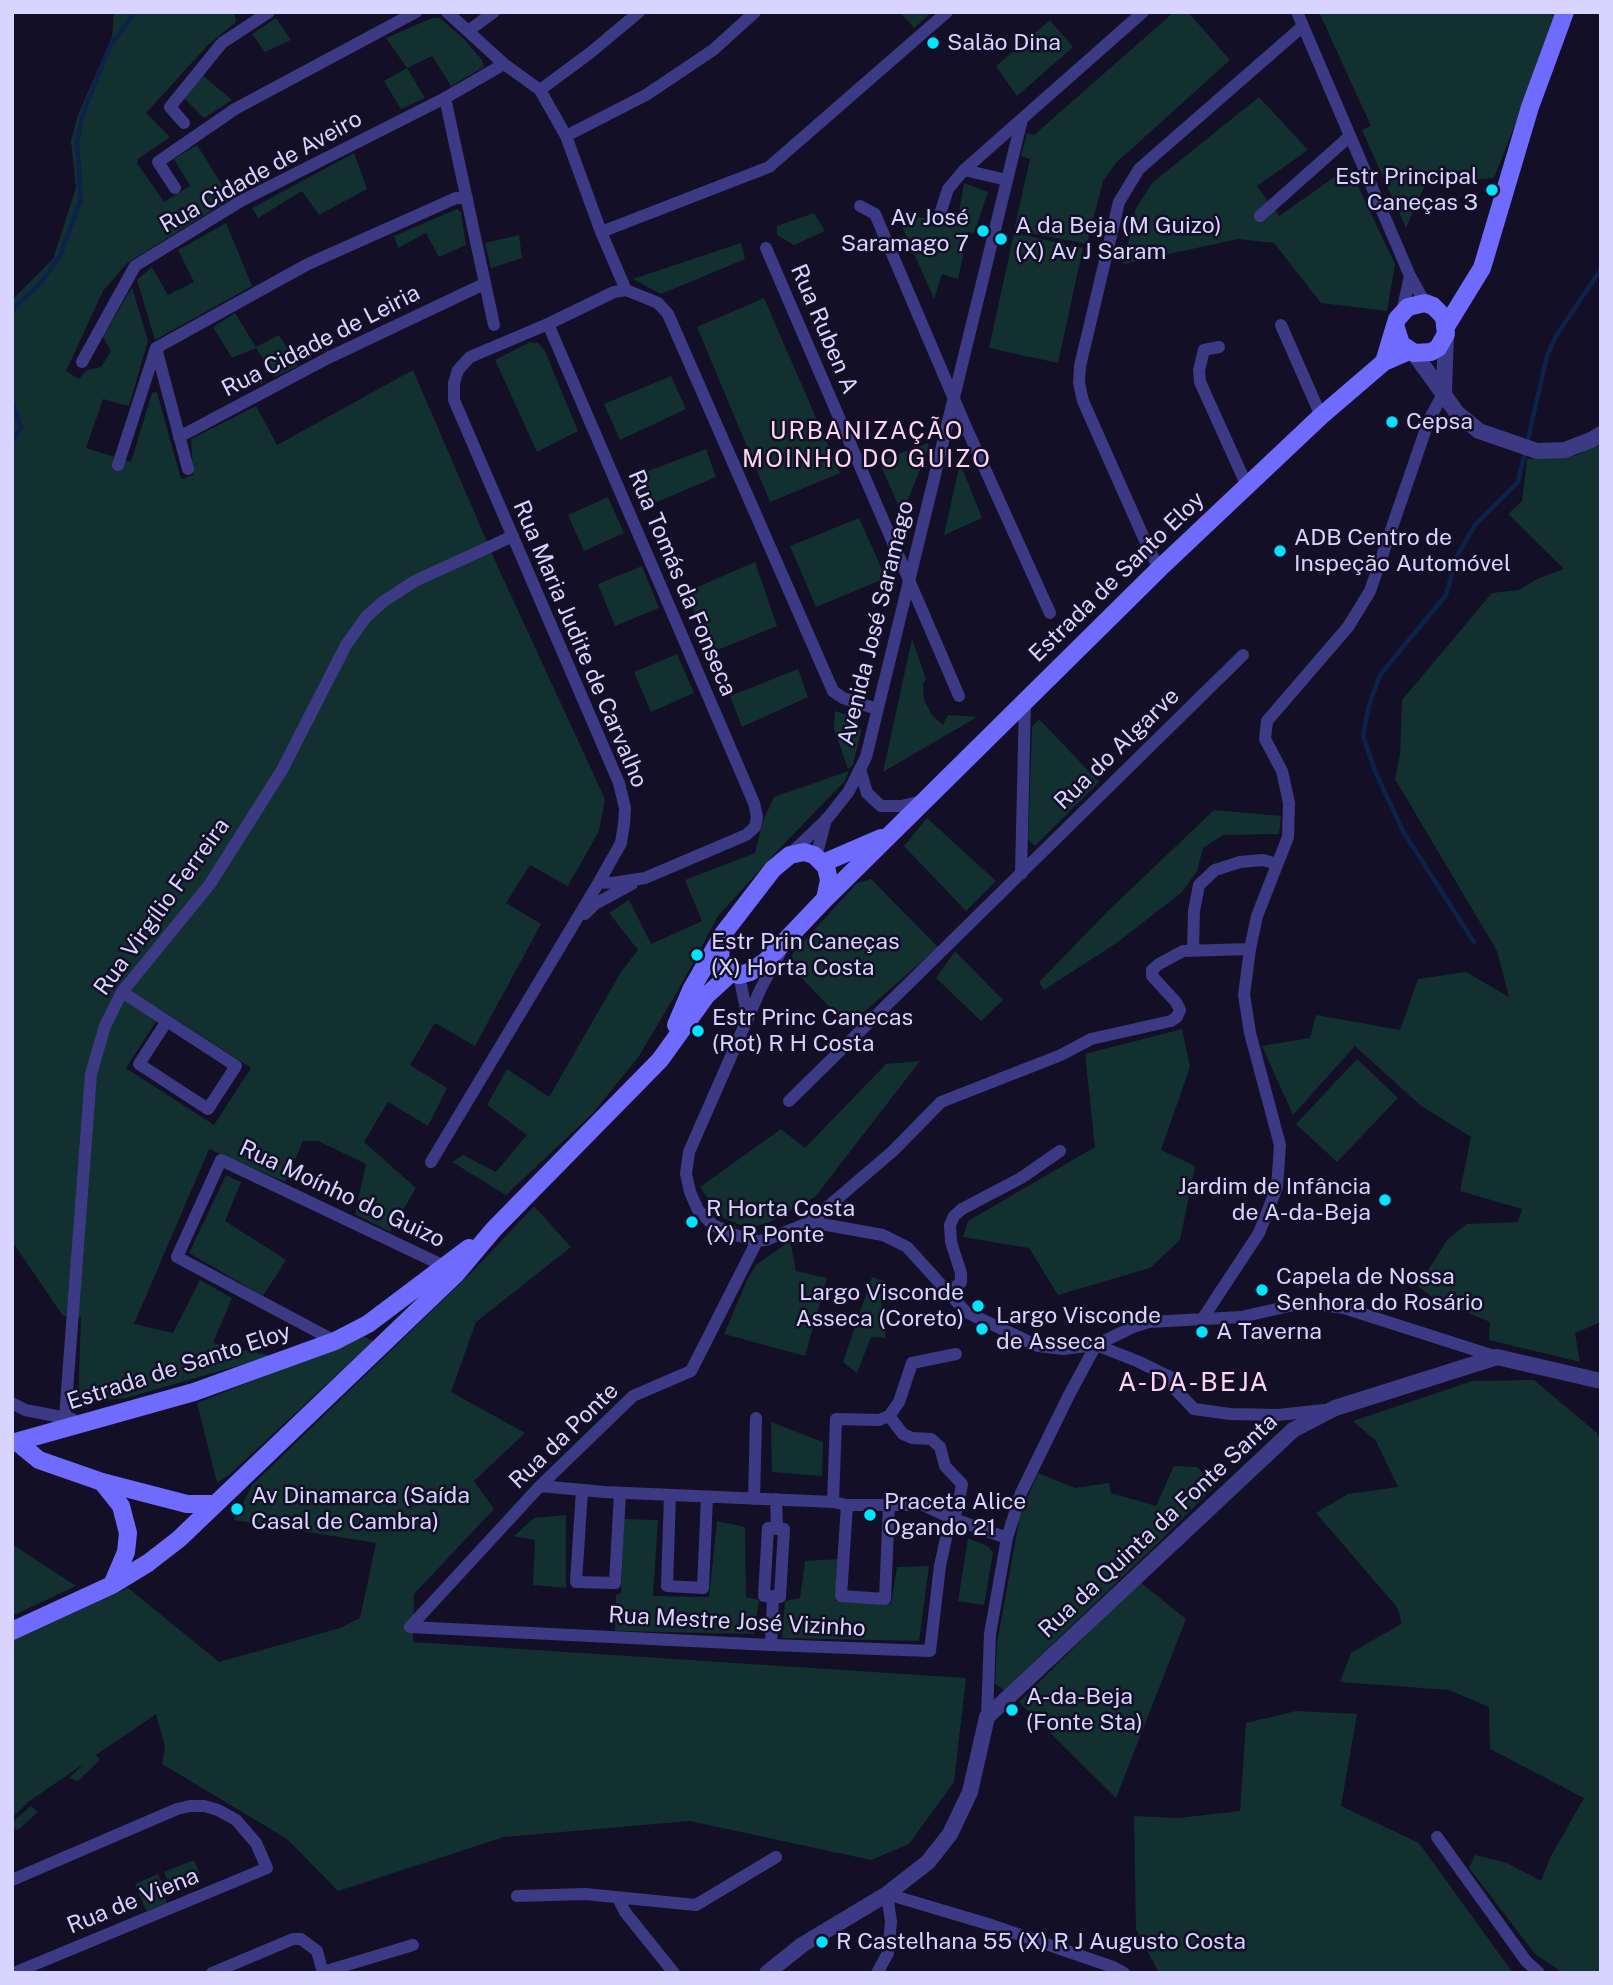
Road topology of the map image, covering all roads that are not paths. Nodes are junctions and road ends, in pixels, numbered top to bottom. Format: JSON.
{"nodes":[{"id":1,"x":269,"y":12,"type":"edge"},
{"id":2,"x":416,"y":12,"type":"edge"},
{"id":3,"x":447,"y":12,"type":"edge"},
{"id":4,"x":494,"y":12,"type":"edge"},
{"id":5,"x":639,"y":12,"type":"edge"},
{"id":6,"x":755,"y":12,"type":"edge"},
{"id":7,"x":947,"y":12,"type":"edge"},
{"id":8,"x":1143,"y":12,"type":"edge"},
{"id":9,"x":1297,"y":12,"type":"edge"},
{"id":10,"x":1565,"y":12,"type":"edge"},
{"id":11,"x":1303,"y":26,"type":"junction"},
{"id":12,"x":468,"y":31,"type":"junction"},
{"id":13,"x":504,"y":64,"type":"junction"},
{"id":14,"x":540,"y":90,"type":"junction"},
{"id":15,"x":445,"y":97,"type":"junction"},
{"id":16,"x":1022,"y":120,"type":"junction"},
{"id":17,"x":184,"y":123,"type":"dead end"},
{"id":18,"x":566,"y":136,"type":"junction"},
{"id":19,"x":1350,"y":136,"type":"junction"},
{"id":20,"x":964,"y":170,"type":"junction"},
{"id":21,"x":1007,"y":180,"type":"junction"},
{"id":22,"x":175,"y":188,"type":"dead end"},
{"id":23,"x":467,"y":198,"type":"junction"},
{"id":24,"x":860,"y":206,"type":"dead end"},
{"id":25,"x":940,"y":214,"type":"dead end"},
{"id":26,"x":1260,"y":216,"type":"dead end"},
{"id":27,"x":601,"y":232,"type":"junction"},
{"id":28,"x":766,"y":248,"type":"dead end"},
{"id":29,"x":1410,"y":276,"type":"junction"},
{"id":30,"x":484,"y":284,"type":"junction"},
{"id":31,"x":626,"y":290,"type":"junction"},
{"id":32,"x":1469,"y":291,"type":"junction"},
{"id":33,"x":1429,"y":304,"type":"junction"},
{"id":34,"x":1399,"y":320,"type":"junction"},
{"id":35,"x":548,"y":324,"type":"junction"},
{"id":36,"x":494,"y":325,"type":"dead end"},
{"id":37,"x":1281,"y":325,"type":"dead end"},
{"id":38,"x":1447,"y":330,"type":"junction"},
{"id":39,"x":1219,"y":347,"type":"dead end"},
{"id":40,"x":156,"y":348,"type":"junction"},
{"id":41,"x":1412,"y":352,"type":"junction"},
{"id":42,"x":82,"y":362,"type":"dead end"},
{"id":43,"x":1384,"y":362,"type":"junction"},
{"id":44,"x":1444,"y":392,"type":"junction"},
{"id":45,"x":953,"y":394,"type":"junction"},
{"id":46,"x":1321,"y":416,"type":"junction"},
{"id":47,"x":1601,"y":434,"type":"edge"},
{"id":48,"x":179,"y":437,"type":"junction"},
{"id":49,"x":118,"y":465,"type":"dead end"},
{"id":50,"x":188,"y":469,"type":"dead end"},
{"id":51,"x":1247,"y":486,"type":"junction"},
{"id":52,"x":513,"y":536,"type":"junction"},
{"id":53,"x":1160,"y":568,"type":"junction"},
{"id":54,"x":910,"y":580,"type":"junction"},
{"id":55,"x":1050,"y":613,"type":"dead end"},
{"id":56,"x":1243,"y":655,"type":"dead end"},
{"id":57,"x":960,"y":696,"type":"dead end"},
{"id":58,"x":1025,"y":701,"type":"junction"},
{"id":59,"x":877,"y":709,"type":"junction"},
{"id":60,"x":860,"y":769,"type":"junction"},
{"id":61,"x":923,"y":801,"type":"junction"},
{"id":62,"x":827,"y":819,"type":"junction"},
{"id":63,"x":891,"y":834,"type":"junction"},
{"id":64,"x":790,"y":855,"type":"junction"},
{"id":65,"x":612,"y":858,"type":"junction"},
{"id":66,"x":820,"y":860,"type":"junction"},
{"id":67,"x":1277,"y":864,"type":"junction"},
{"id":68,"x":1021,"y":874,"type":"junction"},
{"id":69,"x":645,"y":878,"type":"junction"},
{"id":70,"x":599,"y":881,"type":"junction"},
{"id":71,"x":825,"y":899,"type":"junction"},
{"id":72,"x":572,"y":927,"type":"junction"},
{"id":73,"x":723,"y":934,"type":"junction"},
{"id":74,"x":786,"y":941,"type":"junction"},
{"id":75,"x":1250,"y":949,"type":"junction"},
{"id":76,"x":1193,"y":950,"type":"junction"},
{"id":77,"x":735,"y":974,"type":"junction"},
{"id":78,"x":122,"y":992,"type":"junction"},
{"id":79,"x":167,"y":1021,"type":"junction"},
{"id":80,"x":748,"y":1021,"type":"junction"},
{"id":81,"x":660,"y":1060,"type":"junction"},
{"id":82,"x":789,"y":1101,"type":"dead end"},
{"id":83,"x":1060,"y":1151,"type":"dead end"},
{"id":84,"x":431,"y":1162,"type":"dead end"},
{"id":85,"x":810,"y":1222,"type":"junction"},
{"id":86,"x":494,"y":1229,"type":"junction"},
{"id":87,"x":757,"y":1241,"type":"junction"},
{"id":88,"x":444,"y":1266,"type":"junction"},
{"id":89,"x":949,"y":1293,"type":"junction"},
{"id":90,"x":1203,"y":1318,"type":"junction"},
{"id":91,"x":335,"y":1341,"type":"junction"},
{"id":92,"x":1096,"y":1345,"type":"junction"},
{"id":93,"x":956,"y":1354,"type":"dead end"},
{"id":94,"x":1497,"y":1357,"type":"junction"},
{"id":95,"x":1601,"y":1381,"type":"edge"},
{"id":96,"x":12,"y":1403,"type":"edge"},
{"id":97,"x":1335,"y":1408,"type":"junction"},
{"id":98,"x":889,"y":1416,"type":"junction"},
{"id":99,"x":65,"y":1418,"type":"junction"},
{"id":100,"x":756,"y":1418,"type":"dead end"},
{"id":101,"x":89,"y":1421,"type":"junction"},
{"id":102,"x":15,"y":1443,"type":"edge"},
{"id":103,"x":102,"y":1482,"type":"junction"},
{"id":104,"x":540,"y":1486,"type":"junction"},
{"id":105,"x":582,"y":1490,"type":"junction"},
{"id":106,"x":620,"y":1493,"type":"junction"},
{"id":107,"x":670,"y":1495,"type":"junction"},
{"id":108,"x":707,"y":1497,"type":"junction"},
{"id":109,"x":754,"y":1499,"type":"junction"},
{"id":110,"x":776,"y":1499,"type":"junction"},
{"id":111,"x":833,"y":1502,"type":"junction"},
{"id":112,"x":215,"y":1504,"type":"junction"},
{"id":113,"x":888,"y":1504,"type":"junction"},
{"id":114,"x":847,"y":1505,"type":"junction"},
{"id":115,"x":951,"y":1518,"type":"junction"},
{"id":116,"x":1007,"y":1538,"type":"junction"},
{"id":117,"x":112,"y":1585,"type":"junction"},
{"id":118,"x":410,"y":1627,"type":"joint"},
{"id":119,"x":12,"y":1632,"type":"edge"},
{"id":120,"x":771,"y":1646,"type":"junction"},
{"id":121,"x":987,"y":1717,"type":"junction"},
{"id":122,"x":1437,"y":1837,"type":"dead end"},
{"id":123,"x":776,"y":1857,"type":"dead end"},
{"id":124,"x":12,"y":1880,"type":"edge"},
{"id":125,"x":887,"y":1894,"type":"junction"},
{"id":126,"x":517,"y":1896,"type":"dead end"},
{"id":127,"x":618,"y":1898,"type":"junction"},
{"id":128,"x":413,"y":1945,"type":"dead end"},
{"id":129,"x":323,"y":1972,"type":"edge"},
{"id":130,"x":14,"y":1973,"type":"edge"},
{"id":131,"x":212,"y":1973,"type":"edge"},
{"id":132,"x":674,"y":1973,"type":"edge"},
{"id":133,"x":767,"y":1973,"type":"edge"},
{"id":134,"x":877,"y":1973,"type":"edge"},
{"id":135,"x":1124,"y":1973,"type":"edge"},
{"id":136,"x":1539,"y":1973,"type":"edge"}],
"edges":[{"from":1,"to":17,"type":"street"},
{"from":2,"to":22,"type":"street"},
{"from":3,"to":12,"type":"street"},
{"from":4,"to":12,"type":"street"},
{"from":5,"to":14,"type":"street"},
{"from":6,"to":18,"type":"street"},
{"from":7,"to":27,"type":"street"},
{"from":8,"to":16,"type":"street"},
{"from":9,"to":11,"type":"street"},
{"from":10,"to":32,"type":"main road"},
{"from":11,"to":19,"type":"street"},
{"from":11,"to":53,"type":"street"},
{"from":12,"to":13,"type":"street"},
{"from":13,"to":14,"type":"street"},
{"from":13,"to":15,"type":"street","name":"Rua Cidade de Aveiro"},
{"from":14,"to":18,"type":"street"},
{"from":15,"to":23,"type":"street"},
{"from":15,"to":42,"type":"street","name":"Rua Cidade de Aveiro"},
{"from":16,"to":20,"type":"street"},
{"from":16,"to":21,"type":"street","name":"Avenida José Saramago"},
{"from":18,"to":27,"type":"street"},
{"from":19,"to":26,"type":"street"},
{"from":19,"to":29,"type":"street"},
{"from":20,"to":21,"type":"street"},
{"from":20,"to":25,"type":"street"},
{"from":21,"to":45,"type":"street","name":"Avenida José Saramago"},
{"from":23,"to":30,"type":"street"},
{"from":23,"to":40,"type":"street"},
{"from":24,"to":45,"type":"street"},
{"from":27,"to":31,"type":"street"},
{"from":28,"to":54,"type":"street","name":"Rua Ruben A"},
{"from":29,"to":33,"type":"street"},
{"from":29,"to":34,"type":"street"},
{"from":30,"to":36,"type":"street"},
{"from":30,"to":48,"type":"street","name":"Rua Cidade de Leiria"},
{"from":31,"to":35,"type":"street"},
{"from":31,"to":59,"type":"street"},
{"from":32,"to":33,"type":"main road"},
{"from":32,"to":38,"type":"main road"},
{"from":33,"to":34,"type":"main road"},
{"from":33,"to":38,"type":"main road"},
{"from":34,"to":41,"type":"main road"},
{"from":34,"to":43,"type":"main road","name":"Estrada de Santo Eloy"},
{"from":35,"to":52,"type":"street","name":"Rua Maria Judite de Carvalho"},
{"from":35,"to":69,"type":"street","name":"Rua Tomás da Fonseca"},
{"from":37,"to":46,"type":"street"},
{"from":38,"to":41,"type":"main road"},
{"from":38,"to":44,"type":"street"},
{"from":39,"to":51,"type":"street"},
{"from":40,"to":48,"type":"street"},
{"from":40,"to":49,"type":"street"},
{"from":41,"to":43,"type":"main road","name":"Estrada de Santo Eloy"},
{"from":41,"to":44,"type":"street"},
{"from":43,"to":46,"type":"main road","name":"Estrada de Santo Eloy"},
{"from":44,"to":47,"type":"street"},
{"from":44,"to":67,"type":"street"},
{"from":45,"to":54,"type":"street","name":"Avenida José Saramago"},
{"from":45,"to":55,"type":"street"},
{"from":46,"to":51,"type":"main road","name":"Estrada de Santo Eloy"},
{"from":48,"to":50,"type":"street"},
{"from":51,"to":53,"type":"main road","name":"Estrada de Santo Eloy"},
{"from":52,"to":65,"type":"street","name":"Rua Maria Judite de Carvalho"},
{"from":52,"to":78,"type":"street","name":"Rua Virgílio Ferreira"},
{"from":53,"to":58,"type":"main road","name":"Estrada de Santo Eloy"},
{"from":54,"to":57,"type":"street","name":"Rua Ruben A"},
{"from":54,"to":59,"type":"street","name":"Avenida José Saramago"},
{"from":56,"to":68,"type":"street","name":"Rua do Algarve"},
{"from":58,"to":61,"type":"main road","name":"Estrada de Santo Eloy"},
{"from":58,"to":68,"type":"street","name":"Rua do Algarve"},
{"from":59,"to":60,"type":"street","name":"Avenida José Saramago"},
{"from":60,"to":61,"type":"street","name":"Avenida José Saramago"},
{"from":60,"to":62,"type":"street","name":"Avenida José Saramago"},
{"from":61,"to":63,"type":"main road","name":"Estrada de Santo Eloy"},
{"from":62,"to":64,"type":"street","name":"Avenida José Saramago"},
{"from":62,"to":66,"type":"street","name":"Avenida José Saramago"},
{"from":63,"to":66,"type":"main road","name":"Estrada de Santo Eloy"},
{"from":63,"to":71,"type":"main road","name":"Estrada de Santo Eloy"},
{"from":64,"to":66,"type":"main road","name":"Estrada de Santo Eloy"},
{"from":64,"to":73,"type":"main road","name":"Estrada de Santo Eloy"},
{"from":65,"to":69,"type":"street"},
{"from":65,"to":70,"type":"street","name":"Rua Maria Judite de Carvalho"},
{"from":66,"to":71,"type":"main road"},
{"from":67,"to":75,"type":"street"},
{"from":67,"to":76,"type":"street"},
{"from":68,"to":82,"type":"street","name":"Rua do Algarve"},
{"from":69,"to":70,"type":"street","name":"Rua Tomás da Fonseca"},
{"from":69,"to":72,"type":"street"},
{"from":70,"to":72,"type":"street","name":"Rua Maria Judite de Carvalho"},
{"from":71,"to":74,"type":"main road","name":"Estrada de Santo Eloy"},
{"from":72,"to":84,"type":"street","name":"Rua Maria Judite de Carvalho"},
{"from":73,"to":77,"type":"main road"},
{"from":73,"to":81,"type":"main road","name":"Estrada de Santo Eloy"},
{"from":74,"to":77,"type":"main road","name":"Estrada de Santo Eloy"},
{"from":74,"to":80,"type":"street"},
{"from":75,"to":76,"type":"street"},
{"from":75,"to":90,"type":"street"},
{"from":76,"to":85,"type":"street"},
{"from":77,"to":80,"type":"street"},
{"from":77,"to":81,"type":"main road","name":"Estrada de Santo Eloy"},
{"from":78,"to":79,"type":"street"},
{"from":78,"to":99,"type":"street","name":"Rua Virgílio Ferreira"},
{"from":79,"to":79,"type":"street"},
{"from":80,"to":87,"type":"street"},
{"from":81,"to":86,"type":"main road","name":"Estrada de Santo Eloy"},
{"from":83,"to":89,"type":"street"},
{"from":85,"to":87,"type":"street"},
{"from":85,"to":89,"type":"street"},
{"from":86,"to":88,"type":"main road","name":"Estrada de Santo Eloy"},
{"from":86,"to":112,"type":"main road","name":"Estrada de Santo Eloy"},
{"from":87,"to":104,"type":"street","name":"Rua da Ponte"},
{"from":88,"to":91,"type":"main road","name":"Estrada de Santo Eloy"},
{"from":88,"to":91,"type":"street","name":"Rua Moínho do Guizo"},
{"from":89,"to":92,"type":"street"},
{"from":90,"to":92,"type":"street"},
{"from":90,"to":94,"type":"street"},
{"from":91,"to":101,"type":"main road","name":"Estrada de Santo Eloy"},
{"from":92,"to":97,"type":"street"},
{"from":92,"to":116,"type":"street"},
{"from":93,"to":98,"type":"street"},
{"from":94,"to":95,"type":"street"},
{"from":94,"to":97,"type":"street","name":"Rua da Quinta da Fonte Santa"},
{"from":96,"to":99,"type":"street"},
{"from":97,"to":121,"type":"street","name":"Rua da Quinta da Fonte Santa"},
{"from":98,"to":111,"type":"street"},
{"from":98,"to":115,"type":"street"},
{"from":99,"to":101,"type":"street"},
{"from":100,"to":109,"type":"street"},
{"from":101,"to":102,"type":"main road","name":"Estrada de Santo Eloy"},
{"from":102,"to":103,"type":"main road"},
{"from":103,"to":112,"type":"main road"},
{"from":103,"to":117,"type":"main road"},
{"from":104,"to":105,"type":"street"},
{"from":104,"to":118,"type":"street","name":"Rua da Ponte"},
{"from":105,"to":106,"type":"street"},
{"from":105,"to":106,"type":"street"},
{"from":106,"to":107,"type":"street"},
{"from":107,"to":108,"type":"street"},
{"from":107,"to":108,"type":"street"},
{"from":108,"to":109,"type":"street"},
{"from":109,"to":110,"type":"street"},
{"from":110,"to":111,"type":"street"},
{"from":110,"to":120,"type":"street"},
{"from":111,"to":114,"type":"street"},
{"from":112,"to":117,"type":"main road","name":"Estrada de Santo Eloy"},
{"from":113,"to":114,"type":"street"},
{"from":113,"to":114,"type":"street"},
{"from":113,"to":115,"type":"street"},
{"from":115,"to":116,"type":"street"},
{"from":115,"to":120,"type":"street","name":"Rua Mestre José Vizinho"},
{"from":116,"to":121,"type":"street"},
{"from":117,"to":119,"type":"main road","name":"Estrada de Santo Eloy"},
{"from":118,"to":120,"type":"street","name":"Rua Mestre José Vizinho"},
{"from":121,"to":125,"type":"street"},
{"from":122,"to":136,"type":"street"},
{"from":123,"to":127,"type":"street"},
{"from":124,"to":130,"type":"street","name":"Rua de Viena"},
{"from":125,"to":133,"type":"street"},
{"from":125,"to":134,"type":"street"},
{"from":125,"to":135,"type":"street"},
{"from":126,"to":127,"type":"street"},
{"from":127,"to":132,"type":"street"},
{"from":128,"to":129,"type":"street"},
{"from":129,"to":131,"type":"street"}]}
